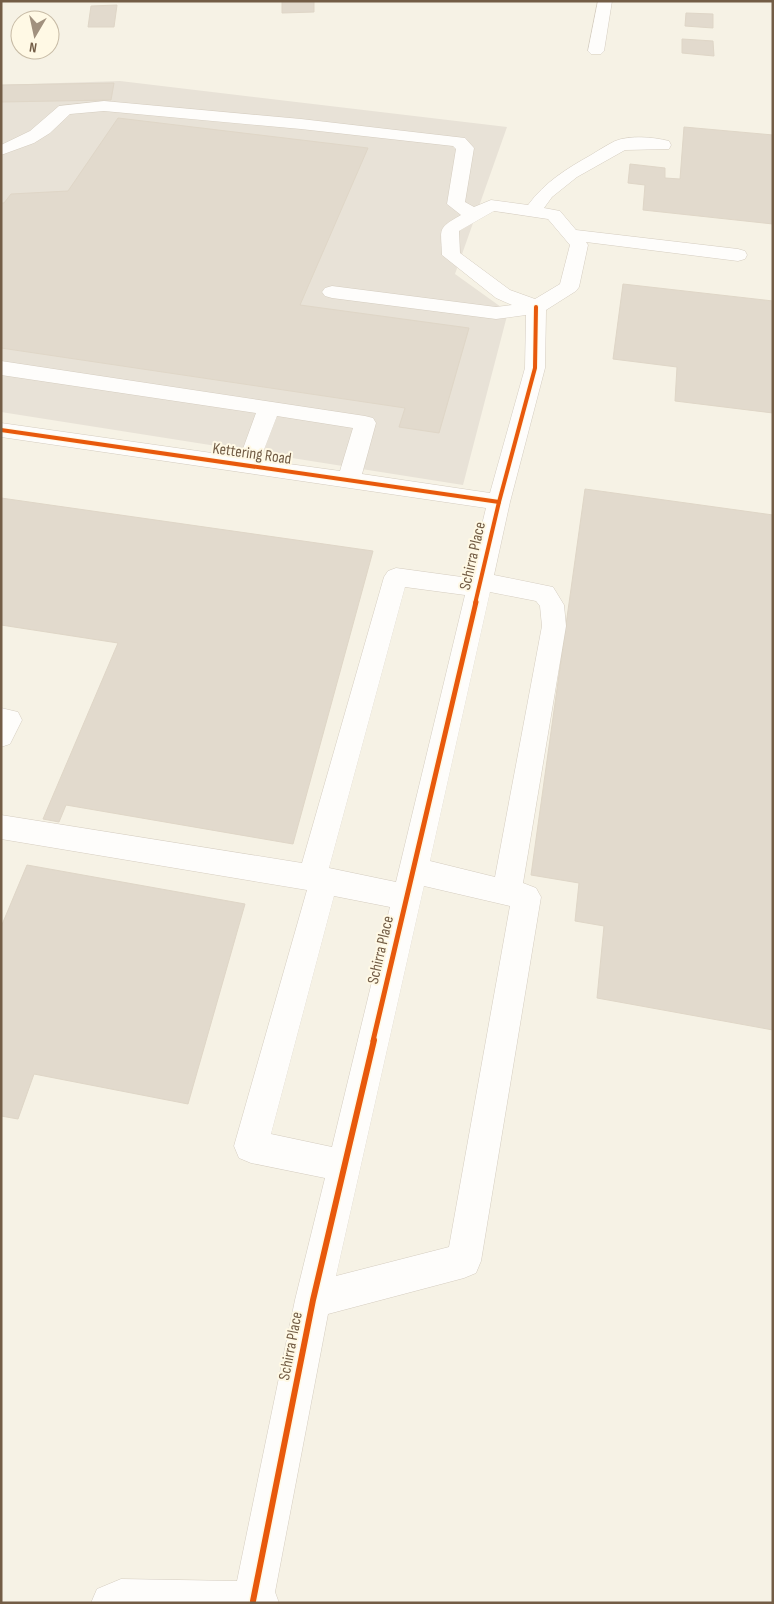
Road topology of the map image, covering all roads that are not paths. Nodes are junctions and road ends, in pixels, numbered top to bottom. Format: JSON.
{"nodes":[{"id":1,"x":605,"y":1,"type":"edge"},
{"id":2,"x":596,"y":51,"type":"dead end"},
{"id":3,"x":663,"y":145,"type":"dead end"},
{"id":4,"x":1,"y":150,"type":"edge"},
{"id":5,"x":532,"y":211,"type":"junction"},
{"id":6,"x":474,"y":215,"type":"junction"},
{"id":7,"x":571,"y":235,"type":"junction"},
{"id":8,"x":738,"y":255,"type":"dead end"},
{"id":9,"x":332,"y":292,"type":"dead end"},
{"id":10,"x":536,"y":307,"type":"junction"},
{"id":11,"x":1,"y":368,"type":"edge"},
{"id":12,"x":269,"y":408,"type":"junction"},
{"id":13,"x":1,"y":430,"type":"edge"},
{"id":14,"x":247,"y":466,"type":"junction"},
{"id":15,"x":349,"y":480,"type":"junction"},
{"id":16,"x":499,"y":502,"type":"junction"},
{"id":17,"x":479,"y":585,"type":"junction"},
{"id":18,"x":1,"y":719,"type":"edge"},
{"id":19,"x":1,"y":736,"type":"edge"},
{"id":20,"x":1,"y":827,"type":"edge"},
{"id":21,"x":318,"y":879,"type":"junction"},
{"id":22,"x":410,"y":883,"type":"junction"},
{"id":23,"x":507,"y":892,"type":"junction"},
{"id":24,"x":344,"y":1166,"type":"junction"},
{"id":25,"x":313,"y":1300,"type":"junction"},
{"id":26,"x":256,"y":1602,"type":"edge"},
{"id":27,"x":111,"y":1603,"type":"edge"}],
"edges":[{"from":1,"to":2,"type":"street"},
{"from":3,"to":5,"type":"street"},
{"from":4,"to":6,"type":"street"},
{"from":5,"to":6,"type":"street"},
{"from":5,"to":7,"type":"street"},
{"from":6,"to":10,"type":"street"},
{"from":7,"to":8,"type":"street"},
{"from":7,"to":10,"type":"street"},
{"from":9,"to":10,"type":"street"},
{"from":10,"to":16,"type":"street","name":"Schirra Place"},
{"from":11,"to":12,"type":"street"},
{"from":12,"to":14,"type":"street"},
{"from":12,"to":15,"type":"street"},
{"from":13,"to":14,"type":"street","name":"Kettering Road"},
{"from":14,"to":15,"type":"street","name":"Kettering Road"},
{"from":15,"to":16,"type":"street","name":"Kettering Road"},
{"from":16,"to":17,"type":"street","name":"Schirra Place"},
{"from":17,"to":21,"type":"street"},
{"from":17,"to":22,"type":"street","name":"Schirra Place"},
{"from":17,"to":23,"type":"street"},
{"from":18,"to":19,"type":"street"},
{"from":20,"to":21,"type":"street"},
{"from":21,"to":22,"type":"street"},
{"from":21,"to":24,"type":"street"},
{"from":22,"to":23,"type":"street"},
{"from":22,"to":24,"type":"street","name":"Schirra Place"},
{"from":23,"to":25,"type":"street"},
{"from":24,"to":25,"type":"street","name":"Schirra Place"},
{"from":25,"to":26,"type":"street","name":"Schirra Place"},
{"from":26,"to":27,"type":"street"}]}
